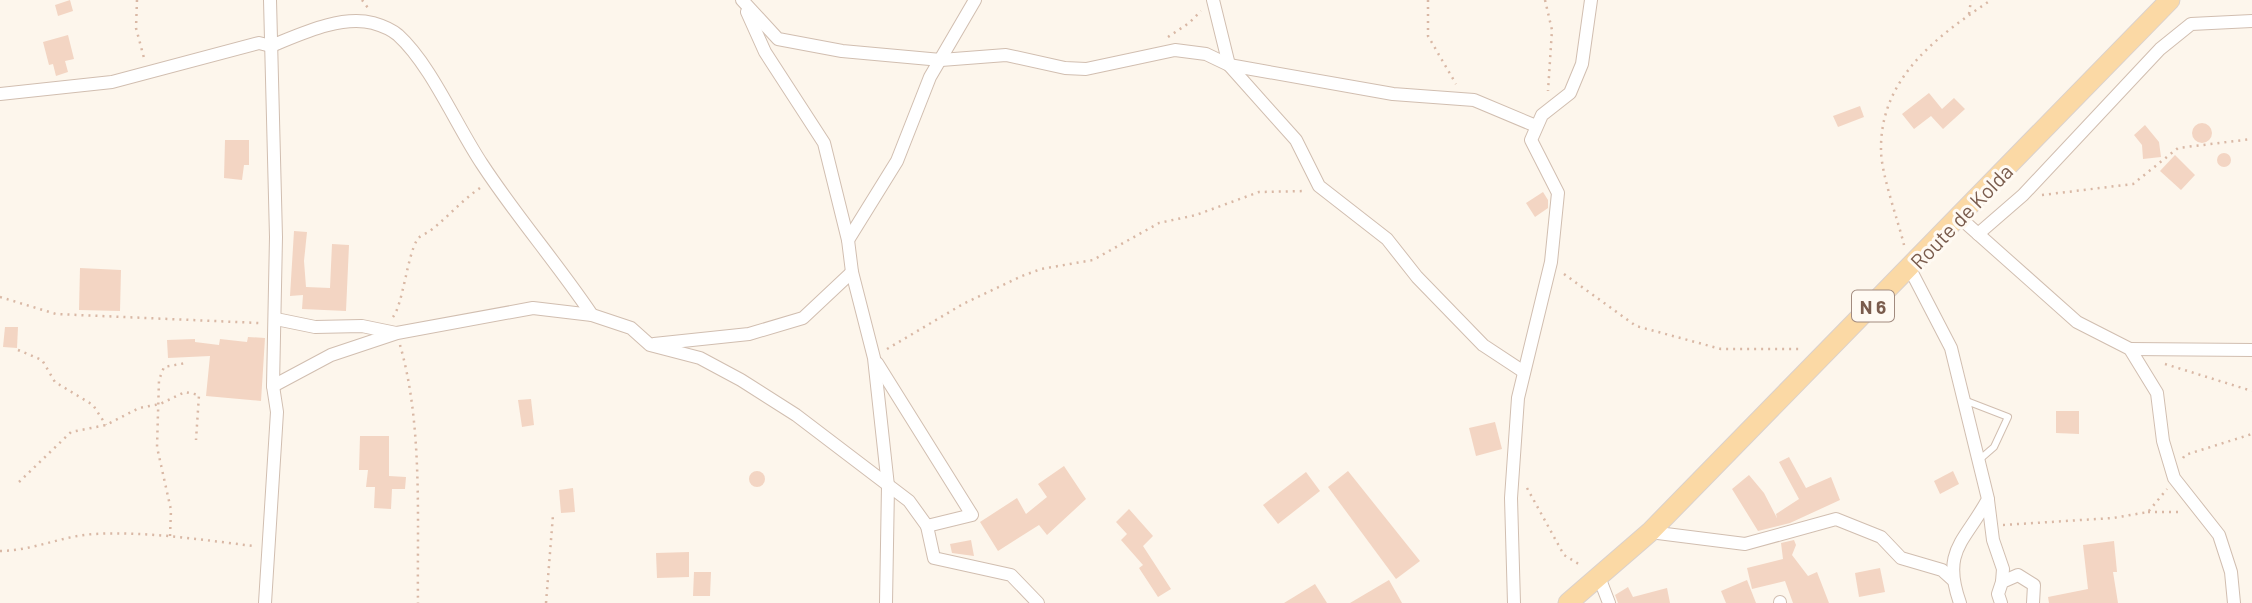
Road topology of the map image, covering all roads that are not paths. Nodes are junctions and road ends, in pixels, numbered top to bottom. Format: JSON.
{"nodes":[{"id":1,"x":270,"y":0,"type":"edge"},
{"id":2,"x":742,"y":0,"type":"edge"},
{"id":3,"x":975,"y":0,"type":"edge"},
{"id":4,"x":1591,"y":0,"type":"edge"},
{"id":5,"x":2170,"y":0,"type":"edge"},
{"id":6,"x":1208,"y":4,"type":"edge"},
{"id":7,"x":2252,"y":21,"type":"edge"},
{"id":8,"x":271,"y":46,"type":"junction"},
{"id":9,"x":941,"y":60,"type":"junction"},
{"id":10,"x":1229,"y":65,"type":"junction"},
{"id":11,"x":0,"y":94,"type":"edge"},
{"id":12,"x":1539,"y":120,"type":"junction"},
{"id":13,"x":1959,"y":218,"type":"junction"},
{"id":14,"x":1978,"y":234,"type":"junction"},
{"id":15,"x":848,"y":240,"type":"junction"},
{"id":16,"x":1910,"y":269,"type":"junction"},
{"id":17,"x":852,"y":272,"type":"junction"},
{"id":18,"x":592,"y":315,"type":"junction"},
{"id":19,"x":276,"y":319,"type":"junction"},
{"id":20,"x":397,"y":333,"type":"junction"},
{"id":21,"x":650,"y":345,"type":"junction"},
{"id":22,"x":2130,"y":349,"type":"junction"},
{"id":23,"x":2252,"y":350,"type":"edge"},
{"id":24,"x":874,"y":358,"type":"junction"},
{"id":25,"x":1524,"y":372,"type":"junction"},
{"id":26,"x":273,"y":386,"type":"junction"},
{"id":27,"x":1964,"y":400,"type":"junction"},
{"id":28,"x":1978,"y":461,"type":"junction"},
{"id":29,"x":888,"y":486,"type":"junction"},
{"id":30,"x":1988,"y":499,"type":"junction"},
{"id":31,"x":927,"y":526,"type":"junction"},
{"id":32,"x":1650,"y":532,"type":"junction"},
{"id":33,"x":1600,"y":577,"type":"junction"},
{"id":34,"x":1951,"y":579,"type":"junction"},
{"id":35,"x":2002,"y":582,"type":"junction"},
{"id":36,"x":265,"y":603,"type":"edge"},
{"id":37,"x":886,"y":603,"type":"edge"},
{"id":38,"x":1038,"y":603,"type":"edge"},
{"id":39,"x":1514,"y":603,"type":"edge"},
{"id":40,"x":1568,"y":603,"type":"edge"},
{"id":41,"x":1609,"y":603,"type":"edge"},
{"id":42,"x":1960,"y":603,"type":"edge"},
{"id":43,"x":2001,"y":603,"type":"edge"},
{"id":44,"x":2033,"y":603,"type":"edge"},
{"id":45,"x":2234,"y":603,"type":"edge"}],
"edges":[{"from":1,"to":8,"type":"street"},
{"from":2,"to":9,"type":"street"},
{"from":2,"to":15,"type":"street"},
{"from":3,"to":9,"type":"street"},
{"from":4,"to":12,"type":"street"},
{"from":5,"to":13,"type":"main road","name":"Route de Kolda","number":"N 6"},
{"from":6,"to":10,"type":"street"},
{"from":7,"to":14,"type":"street"},
{"from":8,"to":11,"type":"street"},
{"from":8,"to":18,"type":"street"},
{"from":8,"to":19,"type":"street"},
{"from":9,"to":10,"type":"street"},
{"from":9,"to":15,"type":"street"},
{"from":10,"to":12,"type":"street"},
{"from":10,"to":25,"type":"street"},
{"from":12,"to":25,"type":"street"},
{"from":13,"to":14,"type":"street"},
{"from":13,"to":16,"type":"main road","name":"Route de Kolda","number":"N 6"},
{"from":14,"to":22,"type":"street"},
{"from":15,"to":17,"type":"street"},
{"from":16,"to":27,"type":"street"},
{"from":16,"to":32,"type":"main road","name":"Route de Kolda","number":"N 6"},
{"from":17,"to":21,"type":"street"},
{"from":17,"to":24,"type":"street"},
{"from":18,"to":20,"type":"street"},
{"from":18,"to":21,"type":"street"},
{"from":19,"to":20,"type":"street"},
{"from":19,"to":26,"type":"street"},
{"from":20,"to":26,"type":"street"},
{"from":21,"to":29,"type":"street"},
{"from":22,"to":23,"type":"street"},
{"from":22,"to":45,"type":"street"},
{"from":24,"to":29,"type":"street"},
{"from":24,"to":31,"type":"street"},
{"from":25,"to":39,"type":"street"},
{"from":26,"to":36,"type":"street"},
{"from":27,"to":28,"type":"street"},
{"from":27,"to":28,"type":"lane"},
{"from":28,"to":30,"type":"street"},
{"from":29,"to":31,"type":"street"},
{"from":29,"to":37,"type":"street"},
{"from":30,"to":34,"type":"street"},
{"from":30,"to":35,"type":"street"},
{"from":31,"to":38,"type":"street"},
{"from":32,"to":33,"type":"main road","name":"Route de Kolda","number":"N 6"},
{"from":32,"to":34,"type":"street"},
{"from":33,"to":40,"type":"main road","name":"Route de Kolda","number":"N 6"},
{"from":33,"to":41,"type":"street"},
{"from":34,"to":42,"type":"street"},
{"from":35,"to":43,"type":"street"},
{"from":35,"to":44,"type":"street"}]}
